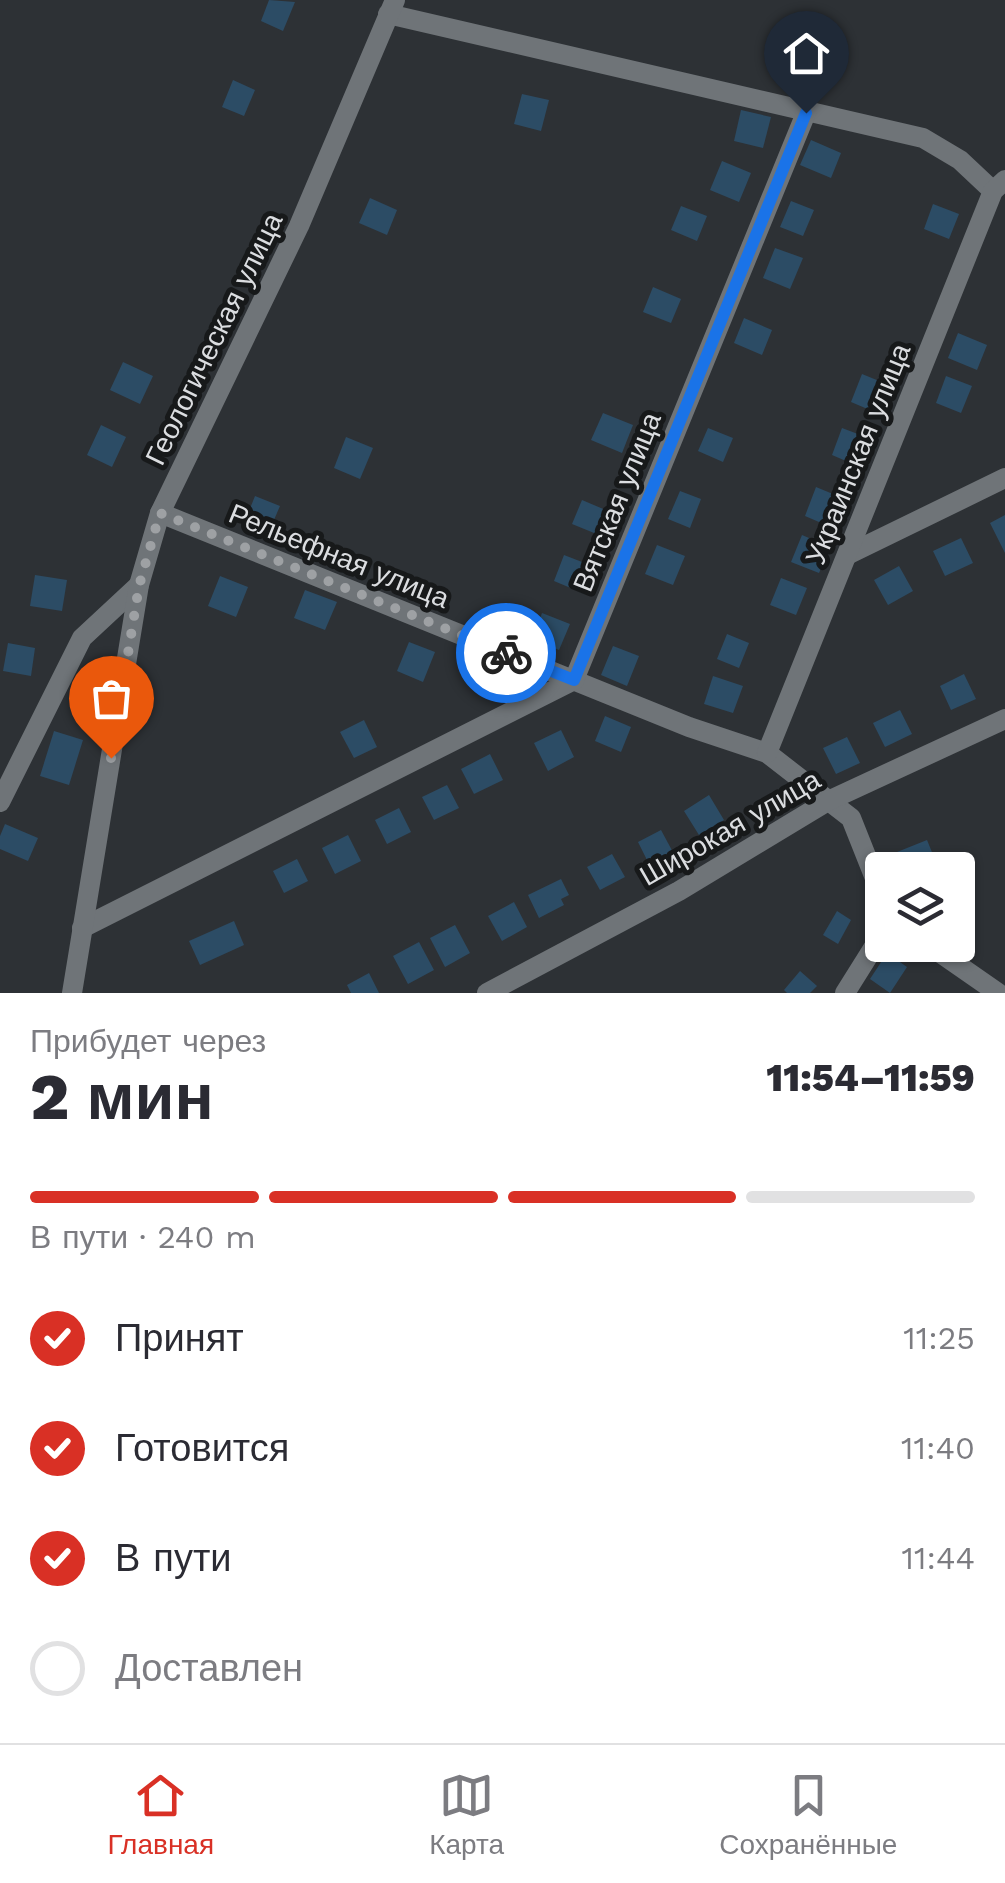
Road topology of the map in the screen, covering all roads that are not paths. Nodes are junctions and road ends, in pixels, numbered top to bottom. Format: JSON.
{"nodes":[{"id":1,"x":392,"y":7,"type":"edge"},
{"id":2,"x":806,"y":113,"type":"junction"},
{"id":3,"x":999,"y":185,"type":"edge"},
{"id":4,"x":1005,"y":478,"type":"edge"},
{"id":5,"x":160,"y":513,"type":"junction"},
{"id":6,"x":847,"y":555,"type":"junction"},
{"id":7,"x":139,"y":586,"type":"junction"},
{"id":8,"x":574,"y":680,"type":"junction"},
{"id":9,"x":1005,"y":719,"type":"edge"},
{"id":10,"x":768,"y":753,"type":"junction"},
{"id":11,"x":828,"y":800,"type":"junction"},
{"id":12,"x":0,"y":802,"type":"edge"},
{"id":13,"x":865,"y":853,"type":"edge"},
{"id":14,"x":82,"y":928,"type":"junction"},
{"id":15,"x":865,"y":960,"type":"edge"},
{"id":16,"x":953,"y":962,"type":"edge"},
{"id":17,"x":72,"y":993,"type":"edge"},
{"id":18,"x":488,"y":993,"type":"edge"},
{"id":19,"x":844,"y":993,"type":"edge"},
{"id":20,"x":998,"y":993,"type":"edge"}],
"edges":[{"from":1,"to":2,"type":"street"},
{"from":1,"to":5,"type":"street","name":"Геологическая улица"},
{"from":2,"to":3,"type":"street"},
{"from":2,"to":8,"type":"street","name":"Вятская улица"},
{"from":3,"to":6,"type":"street","name":"Украинская улица"},
{"from":4,"to":6,"type":"street"},
{"from":5,"to":7,"type":"street","name":"Геологическая улица"},
{"from":5,"to":8,"type":"street","name":"Рельефная улица"},
{"from":6,"to":10,"type":"street","name":"Украинская улица"},
{"from":7,"to":12,"type":"street"},
{"from":7,"to":14,"type":"street","name":"Геологическая улица"},
{"from":8,"to":10,"type":"street","name":"Рельефная улица"},
{"from":8,"to":14,"type":"street"},
{"from":9,"to":11,"type":"street","name":"Широкая улица"},
{"from":10,"to":11,"type":"street","name":"Рельефная улица"},
{"from":11,"to":13,"type":"street","name":"Рельефная улица"},
{"from":11,"to":18,"type":"street","name":"Широкая улица"},
{"from":14,"to":17,"type":"street","name":"Геологическая улица"},
{"from":15,"to":19,"type":"street"},
{"from":16,"to":20,"type":"street"}]}
